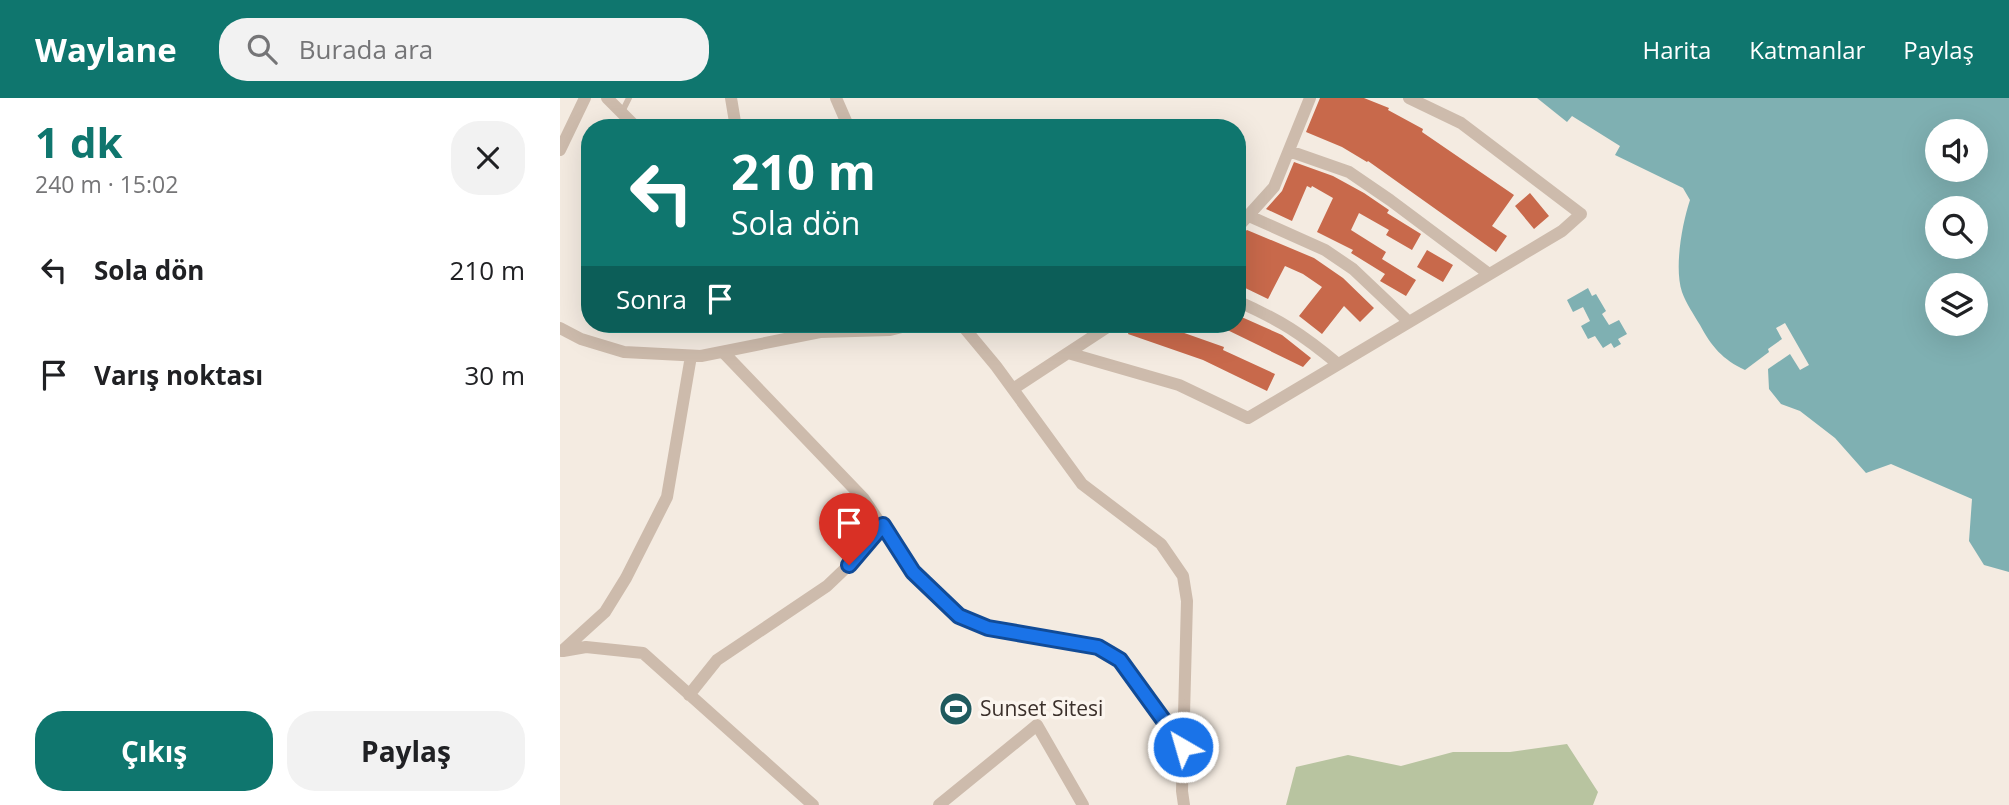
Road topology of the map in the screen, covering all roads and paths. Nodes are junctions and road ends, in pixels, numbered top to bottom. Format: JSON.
{"nodes":[{"id":1,"x":584,"y":98,"type":"edge"},
{"id":2,"x":607,"y":98,"type":"edge"},
{"id":3,"x":629,"y":98,"type":"edge"},
{"id":4,"x":731,"y":98,"type":"edge"},
{"id":5,"x":836,"y":98,"type":"edge"},
{"id":6,"x":1310,"y":98,"type":"edge"},
{"id":7,"x":1409,"y":98,"type":"edge"},
{"id":8,"x":622,"y":112,"type":"junction"},
{"id":9,"x":629,"y":119,"type":"edge"},
{"id":10,"x":734,"y":119,"type":"edge"},
{"id":11,"x":845,"y":119,"type":"edge"},
{"id":12,"x":560,"y":150,"type":"edge"},
{"id":13,"x":1289,"y":150,"type":"junction"},
{"id":14,"x":1249,"y":216,"type":"junction"},
{"id":15,"x":1246,"y":219,"type":"edge"},
{"id":16,"x":1489,"y":274,"type":"junction"},
{"id":17,"x":1246,"y":305,"type":"edge"},
{"id":18,"x":1409,"y":322,"type":"junction"},
{"id":19,"x":560,"y":328,"type":"edge"},
{"id":20,"x":815,"y":333,"type":"edge"},
{"id":21,"x":968,"y":333,"type":"edge"},
{"id":22,"x":1098,"y":333,"type":"edge"},
{"id":23,"x":723,"y":352,"type":"junction"},
{"id":24,"x":1068,"y":353,"type":"junction"},
{"id":25,"x":691,"y":356,"type":"junction"},
{"id":26,"x":1338,"y":364,"type":"junction"},
{"id":27,"x":1013,"y":388,"type":"junction"},
{"id":28,"x":883,"y":525,"type":"junction"},
{"id":29,"x":561,"y":652,"type":"edge"},
{"id":30,"x":689,"y":695,"type":"junction"},
{"id":31,"x":1183,"y":747,"type":"junction"},
{"id":32,"x":813,"y":805,"type":"edge"},
{"id":33,"x":939,"y":805,"type":"edge"},
{"id":34,"x":1083,"y":805,"type":"edge"},
{"id":35,"x":1184,"y":805,"type":"edge"}],
"edges":[{"from":1,"to":12,"type":"street"},
{"from":2,"to":8,"type":"street"},
{"from":3,"to":8,"type":"lane"},
{"from":4,"to":10,"type":"street"},
{"from":5,"to":11,"type":"street"},
{"from":6,"to":13,"type":"street"},
{"from":7,"to":16,"type":"street"},
{"from":8,"to":9,"type":"street"},
{"from":13,"to":14,"type":"street"},
{"from":13,"to":16,"type":"street"},
{"from":14,"to":15,"type":"street"},
{"from":14,"to":18,"type":"street"},
{"from":16,"to":18,"type":"street"},
{"from":17,"to":26,"type":"street"},
{"from":18,"to":26,"type":"street"},
{"from":19,"to":25,"type":"street"},
{"from":20,"to":23,"type":"street"},
{"from":21,"to":27,"type":"street"},
{"from":22,"to":24,"type":"street"},
{"from":23,"to":25,"type":"street"},
{"from":23,"to":28,"type":"street"},
{"from":24,"to":26,"type":"street"},
{"from":24,"to":27,"type":"street"},
{"from":25,"to":29,"type":"street"},
{"from":27,"to":31,"type":"street"},
{"from":28,"to":30,"type":"street"},
{"from":28,"to":31,"type":"street"},
{"from":29,"to":30,"type":"street"},
{"from":30,"to":32,"type":"street"},
{"from":31,"to":35,"type":"street"},
{"from":33,"to":34,"type":"street"}]}
